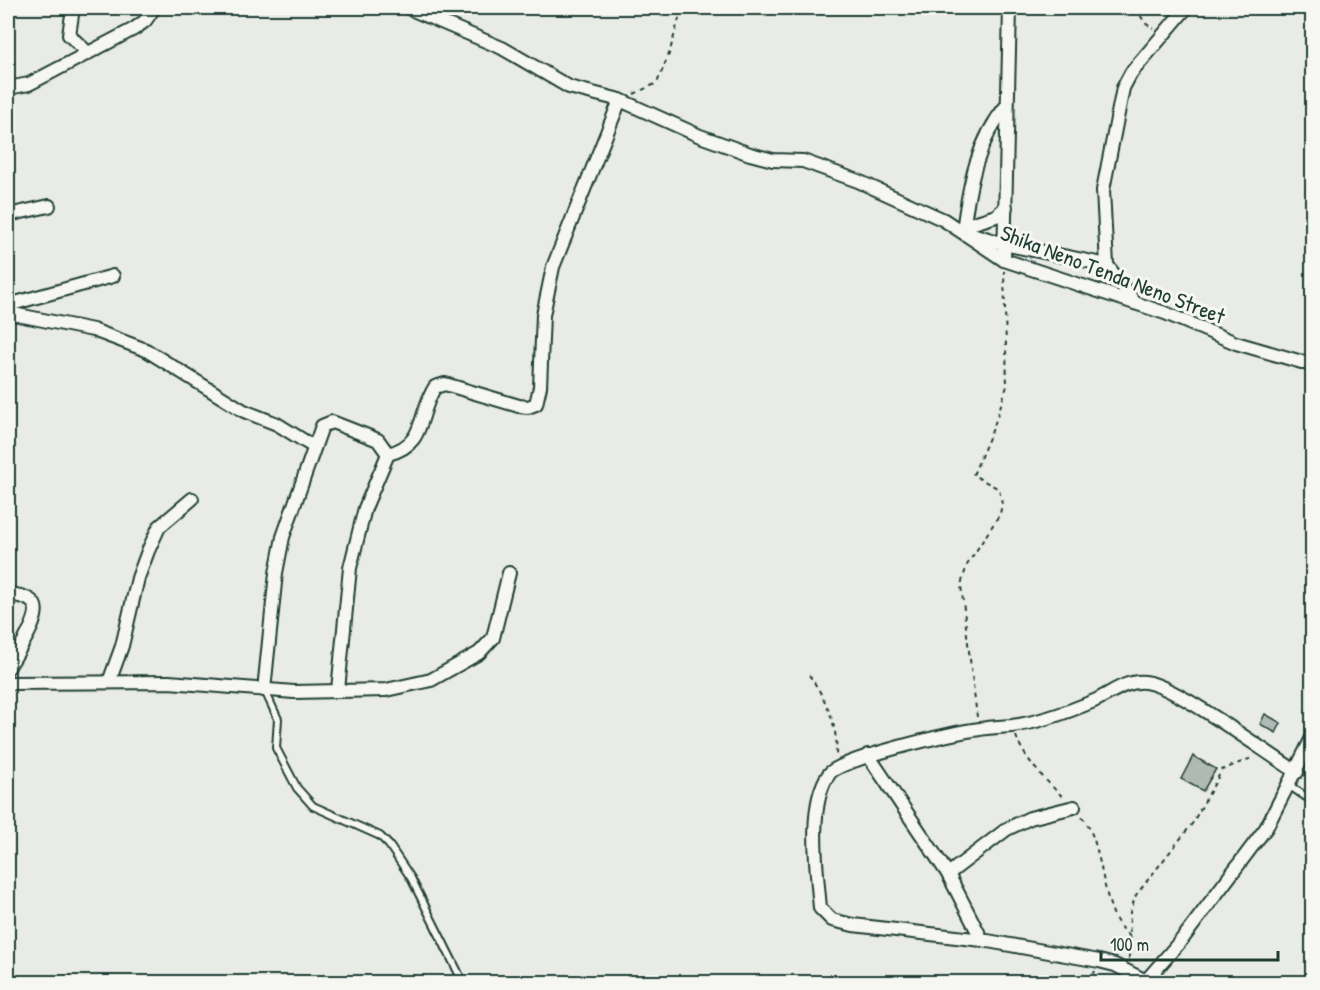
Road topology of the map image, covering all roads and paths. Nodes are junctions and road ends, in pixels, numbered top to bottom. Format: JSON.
{"nodes":[{"id":1,"x":73,"y":8,"type":"edge"},
{"id":2,"x":154,"y":8,"type":"edge"},
{"id":3,"x":408,"y":8,"type":"edge"},
{"id":4,"x":682,"y":8,"type":"edge"},
{"id":5,"x":1010,"y":8,"type":"edge"},
{"id":6,"x":1136,"y":8,"type":"edge"},
{"id":7,"x":1186,"y":8,"type":"edge"},
{"id":8,"x":1163,"y":36,"type":"junction"},
{"id":9,"x":87,"y":52,"type":"junction"},
{"id":10,"x":8,"y":87,"type":"edge"},
{"id":11,"x":620,"y":100,"type":"junction"},
{"id":12,"x":1007,"y":105,"type":"junction"},
{"id":13,"x":49,"y":206,"type":"dead end"},
{"id":14,"x":1006,"y":207,"type":"junction"},
{"id":15,"x":8,"y":215,"type":"edge"},
{"id":16,"x":960,"y":228,"type":"junction"},
{"id":17,"x":1004,"y":244,"type":"junction"},
{"id":18,"x":1004,"y":260,"type":"junction"},
{"id":19,"x":1107,"y":265,"type":"junction"},
{"id":20,"x":113,"y":276,"type":"dead end"},
{"id":21,"x":1135,"y":303,"type":"junction"},
{"id":22,"x":8,"y":305,"type":"edge"},
{"id":23,"x":8,"y":313,"type":"edge"},
{"id":24,"x":1312,"y":366,"type":"edge"},
{"id":25,"x":314,"y":447,"type":"junction"},
{"id":26,"x":388,"y":454,"type":"junction"},
{"id":27,"x":192,"y":500,"type":"dead end"},
{"id":28,"x":509,"y":573,"type":"dead end"},
{"id":29,"x":8,"y":593,"type":"edge"},
{"id":30,"x":8,"y":668,"type":"edge"},
{"id":31,"x":809,"y":675,"type":"dead end"},
{"id":32,"x":109,"y":682,"type":"junction"},
{"id":33,"x":8,"y":684,"type":"edge"},
{"id":34,"x":264,"y":690,"type":"junction"},
{"id":35,"x":338,"y":690,"type":"junction"},
{"id":36,"x":1012,"y":726,"type":"junction"},
{"id":37,"x":979,"y":729,"type":"junction"},
{"id":38,"x":1312,"y":738,"type":"edge"},
{"id":39,"x":1267,"y":753,"type":"junction"},
{"id":40,"x":868,"y":755,"type":"junction"},
{"id":41,"x":830,"y":771,"type":"junction"},
{"id":42,"x":1297,"y":772,"type":"junction"},
{"id":43,"x":1290,"y":786,"type":"junction"},
{"id":44,"x":1312,"y":801,"type":"edge"},
{"id":45,"x":1074,"y":807,"type":"junction"},
{"id":46,"x":948,"y":874,"type":"junction"},
{"id":47,"x":1130,"y":936,"type":"junction"},
{"id":48,"x":982,"y":940,"type":"junction"},
{"id":49,"x":1128,"y":971,"type":"junction"},
{"id":50,"x":463,"y":982,"type":"edge"},
{"id":51,"x":1145,"y":982,"type":"edge"}],
"edges":[{"from":1,"to":9,"type":"street"},
{"from":2,"to":9,"type":"street"},
{"from":3,"to":11,"type":"street","name":"Shika Neno Tenda Neno Street"},
{"from":4,"to":11,"type":"path"},
{"from":5,"to":12,"type":"street"},
{"from":6,"to":8,"type":"path"},
{"from":7,"to":8,"type":"street"},
{"from":8,"to":19,"type":"street"},
{"from":9,"to":10,"type":"street"},
{"from":11,"to":16,"type":"street","name":"Shika Neno Tenda Neno Street"},
{"from":11,"to":26,"type":"street"},
{"from":12,"to":14,"type":"street"},
{"from":12,"to":16,"type":"street"},
{"from":13,"to":15,"type":"street"},
{"from":14,"to":16,"type":"street"},
{"from":14,"to":17,"type":"street"},
{"from":16,"to":17,"type":"street"},
{"from":16,"to":18,"type":"street","name":"Shika Neno Tenda Neno Street"},
{"from":17,"to":18,"type":"street"},
{"from":17,"to":19,"type":"street"},
{"from":18,"to":21,"type":"street","name":"Shika Neno Tenda Neno Street"},
{"from":18,"to":37,"type":"path"},
{"from":19,"to":21,"type":"street"},
{"from":20,"to":22,"type":"street"},
{"from":21,"to":24,"type":"street","name":"Shika Neno Tenda Neno Street"},
{"from":23,"to":25,"type":"street"},
{"from":25,"to":26,"type":"street"},
{"from":25,"to":34,"type":"street"},
{"from":26,"to":35,"type":"street"},
{"from":27,"to":32,"type":"street"},
{"from":28,"to":35,"type":"street"},
{"from":29,"to":30,"type":"street"},
{"from":31,"to":41,"type":"path"},
{"from":32,"to":33,"type":"street"},
{"from":32,"to":34,"type":"street"},
{"from":34,"to":35,"type":"street"},
{"from":34,"to":50,"type":"lane"},
{"from":36,"to":37,"type":"street"},
{"from":36,"to":39,"type":"street"},
{"from":36,"to":45,"type":"path"},
{"from":37,"to":40,"type":"street"},
{"from":38,"to":42,"type":"street"},
{"from":39,"to":42,"type":"street"},
{"from":39,"to":47,"type":"path"},
{"from":40,"to":41,"type":"street"},
{"from":40,"to":46,"type":"street"},
{"from":41,"to":48,"type":"street"},
{"from":42,"to":43,"type":"street"},
{"from":43,"to":44,"type":"lane"},
{"from":43,"to":51,"type":"street"},
{"from":45,"to":46,"type":"street"},
{"from":45,"to":47,"type":"path"},
{"from":46,"to":48,"type":"street"},
{"from":47,"to":49,"type":"path"},
{"from":48,"to":49,"type":"street"},
{"from":49,"to":51,"type":"street"}]}
